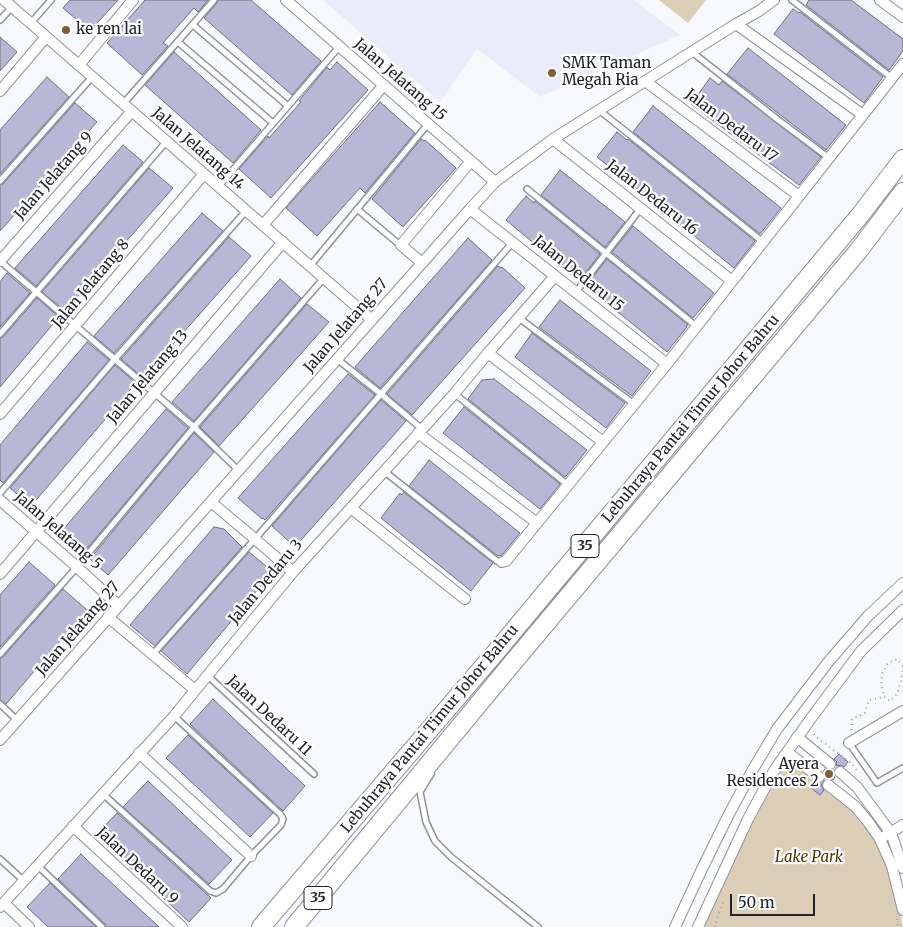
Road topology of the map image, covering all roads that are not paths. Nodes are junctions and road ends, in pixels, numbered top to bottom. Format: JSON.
{"nodes":[{"id":1,"x":51,"y":0,"type":"edge"},
{"id":2,"x":133,"y":0,"type":"edge"},
{"id":3,"x":214,"y":0,"type":"edge"},
{"id":4,"x":286,"y":0,"type":"edge"},
{"id":5,"x":774,"y":0,"type":"edge"},
{"id":6,"x":792,"y":0,"type":"edge"},
{"id":7,"x":880,"y":0,"type":"edge"},
{"id":8,"x":8,"y":3,"type":"edge"},
{"id":9,"x":903,"y":17,"type":"edge"},
{"id":10,"x":0,"y":20,"type":"edge"},
{"id":11,"x":31,"y":24,"type":"junction"},
{"id":12,"x":736,"y":24,"type":"junction"},
{"id":13,"x":193,"y":25,"type":"junction"},
{"id":14,"x":46,"y":37,"type":"junction"},
{"id":15,"x":178,"y":42,"type":"junction"},
{"id":16,"x":340,"y":47,"type":"junction"},
{"id":17,"x":692,"y":52,"type":"junction"},
{"id":18,"x":903,"y":64,"type":"edge"},
{"id":19,"x":79,"y":65,"type":"junction"},
{"id":20,"x":92,"y":77,"type":"junction"},
{"id":21,"x":892,"y":78,"type":"junction"},
{"id":22,"x":645,"y":81,"type":"junction"},
{"id":23,"x":384,"y":85,"type":"junction"},
{"id":24,"x":0,"y":90,"type":"edge"},
{"id":25,"x":123,"y":104,"type":"junction"},
{"id":26,"x":288,"y":106,"type":"junction"},
{"id":27,"x":599,"y":110,"type":"junction"},
{"id":28,"x":132,"y":111,"type":"junction"},
{"id":29,"x":863,"y":116,"type":"junction"},
{"id":30,"x":274,"y":123,"type":"junction"},
{"id":31,"x":428,"y":124,"type":"junction"},
{"id":32,"x":553,"y":139,"type":"junction"},
{"id":33,"x":167,"y":141,"type":"junction"},
{"id":34,"x":829,"y":158,"type":"junction"},
{"id":35,"x":903,"y":159,"type":"edge"},
{"id":36,"x":471,"y":161,"type":"junction"},
{"id":37,"x":204,"y":174,"type":"junction"},
{"id":38,"x":0,"y":181,"type":"edge"},
{"id":39,"x":495,"y":182,"type":"junction"},
{"id":40,"x":219,"y":186,"type":"junction"},
{"id":41,"x":527,"y":189,"type":"dead end"},
{"id":42,"x":901,"y":195,"type":"edge"},
{"id":43,"x":799,"y":196,"type":"junction"},
{"id":44,"x":641,"y":208,"type":"junction"},
{"id":45,"x":357,"y":209,"type":"junction"},
{"id":46,"x":470,"y":209,"type":"junction"},
{"id":47,"x":246,"y":210,"type":"junction"},
{"id":48,"x":263,"y":225,"type":"junction"},
{"id":49,"x":283,"y":242,"type":"junction"},
{"id":50,"x":513,"y":242,"type":"junction"},
{"id":51,"x":763,"y":242,"type":"junction"},
{"id":52,"x":401,"y":246,"type":"junction"},
{"id":53,"x":606,"y":253,"type":"junction"},
{"id":54,"x":0,"y":261,"type":"edge"},
{"id":55,"x":422,"y":263,"type":"junction"},
{"id":56,"x":310,"y":266,"type":"junction"},
{"id":57,"x":555,"y":276,"type":"junction"},
{"id":58,"x":324,"y":278,"type":"junction"},
{"id":59,"x":732,"y":280,"type":"junction"},
{"id":60,"x":37,"y":292,"type":"junction"},
{"id":61,"x":575,"y":292,"type":"junction"},
{"id":62,"x":519,"y":318,"type":"junction"},
{"id":63,"x":372,"y":320,"type":"junction"},
{"id":64,"x":75,"y":326,"type":"junction"},
{"id":65,"x":696,"y":326,"type":"junction"},
{"id":66,"x":0,"y":334,"type":"edge"},
{"id":67,"x":488,"y":353,"type":"junction"},
{"id":68,"x":115,"y":359,"type":"junction"},
{"id":69,"x":337,"y":359,"type":"junction"},
{"id":70,"x":667,"y":364,"type":"junction"},
{"id":71,"x":154,"y":393,"type":"junction"},
{"id":72,"x":381,"y":394,"type":"junction"},
{"id":73,"x":454,"y":394,"type":"junction"},
{"id":74,"x":634,"y":404,"type":"junction"},
{"id":75,"x":0,"y":414,"type":"edge"},
{"id":76,"x":194,"y":427,"type":"junction"},
{"id":77,"x":420,"y":431,"type":"junction"},
{"id":78,"x":604,"y":442,"type":"junction"},
{"id":79,"x":238,"y":471,"type":"junction"},
{"id":80,"x":384,"y":471,"type":"junction"},
{"id":81,"x":568,"y":485,"type":"junction"},
{"id":82,"x":0,"y":492,"type":"edge"},
{"id":83,"x":0,"y":500,"type":"edge"},
{"id":84,"x":211,"y":502,"type":"junction"},
{"id":85,"x":351,"y":508,"type":"junction"},
{"id":86,"x":537,"y":522,"type":"junction"},
{"id":87,"x":36,"y":532,"type":"junction"},
{"id":88,"x":255,"y":539,"type":"junction"},
{"id":89,"x":502,"y":562,"type":"joint"},
{"id":90,"x":77,"y":567,"type":"junction"},
{"id":91,"x":293,"y":572,"type":"junction"},
{"id":92,"x":0,"y":574,"type":"edge"},
{"id":93,"x":903,"y":583,"type":"edge"},
{"id":94,"x":465,"y":599,"type":"dead end"},
{"id":95,"x":119,"y":606,"type":"junction"},
{"id":96,"x":903,"y":610,"type":"edge"},
{"id":97,"x":108,"y":618,"type":"junction"},
{"id":98,"x":0,"y":654,"type":"edge"},
{"id":99,"x":153,"y":654,"type":"junction"},
{"id":100,"x":208,"y":676,"type":"junction"},
{"id":101,"x":195,"y":690,"type":"junction"},
{"id":102,"x":0,"y":704,"type":"edge"},
{"id":103,"x":903,"y":711,"type":"edge"},
{"id":104,"x":174,"y":716,"type":"junction"},
{"id":105,"x":18,"y":720,"type":"junction"},
{"id":106,"x":453,"y":734,"type":"junction"},
{"id":107,"x":797,"y":737,"type":"junction"},
{"id":108,"x":850,"y":738,"type":"joint"},
{"id":109,"x":0,"y":740,"type":"edge"},
{"id":110,"x":787,"y":752,"type":"junction"},
{"id":111,"x":139,"y":753,"type":"junction"},
{"id":112,"x":903,"y":768,"type":"edge"},
{"id":113,"x":840,"y":772,"type":"dead end"},
{"id":114,"x":314,"y":774,"type":"dead end"},
{"id":115,"x":850,"y":779,"type":"junction"},
{"id":116,"x":828,"y":785,"type":"dead end"},
{"id":117,"x":103,"y":793,"type":"junction"},
{"id":118,"x":840,"y":793,"type":"junction"},
{"id":119,"x":903,"y":825,"type":"edge"},
{"id":120,"x":73,"y":826,"type":"junction"},
{"id":121,"x":891,"y":833,"type":"junction"},
{"id":122,"x":880,"y":839,"type":"junction"},
{"id":123,"x":251,"y":856,"type":"junction"},
{"id":124,"x":0,"y":859,"type":"edge"},
{"id":125,"x":38,"y":865,"type":"junction"},
{"id":126,"x":903,"y":868,"type":"edge"},
{"id":127,"x":24,"y":880,"type":"junction"},
{"id":128,"x":2,"y":905,"type":"edge"},
{"id":129,"x":900,"y":913,"type":"edge"},
{"id":130,"x":29,"y":927,"type":"edge"},
{"id":131,"x":102,"y":927,"type":"edge"},
{"id":132,"x":182,"y":927,"type":"edge"},
{"id":133,"x":261,"y":927,"type":"edge"},
{"id":134,"x":294,"y":927,"type":"edge"},
{"id":135,"x":538,"y":927,"type":"edge"},
{"id":136,"x":675,"y":927,"type":"edge"},
{"id":137,"x":698,"y":927,"type":"edge"}],
"edges":[{"from":1,"to":11,"type":"lane"},
{"from":2,"to":19,"type":"street"},
{"from":3,"to":13,"type":"lane"},
{"from":4,"to":16,"type":"street","name":"Jalan Jelatang 15"},
{"from":5,"to":12,"type":"street","name":"Jalan Jelatang 27"},
{"from":6,"to":21,"type":"lane"},
{"from":7,"to":9,"type":"street"},
{"from":8,"to":10,"type":"lane"},
{"from":8,"to":11,"type":"street","name":"Jalan Jelatang 14"},
{"from":11,"to":14,"type":"street","name":"Jalan Jelatang 14"},
{"from":12,"to":17,"type":"street","name":"Jalan Jelatang 27"},
{"from":12,"to":29,"type":"street"},
{"from":13,"to":15,"type":"lane"},
{"from":13,"to":26,"type":"lane"},
{"from":14,"to":19,"type":"street","name":"Jalan Jelatang 14"},
{"from":14,"to":24,"type":"street"},
{"from":15,"to":25,"type":"lane"},
{"from":15,"to":30,"type":"lane"},
{"from":16,"to":23,"type":"street","name":"Jalan Jelatang 15"},
{"from":16,"to":26,"type":"lane"},
{"from":17,"to":22,"type":"street","name":"Jalan Jelatang 27"},
{"from":17,"to":34,"type":"lane"},
{"from":18,"to":21,"type":"street"},
{"from":19,"to":20,"type":"street","name":"Jalan Jelatang 14"},
{"from":20,"to":25,"type":"street","name":"Jalan Jelatang 14"},
{"from":20,"to":38,"type":"lane"},
{"from":21,"to":29,"type":"street"},
{"from":22,"to":27,"type":"street","name":"Jalan Jelatang 27"},
{"from":22,"to":43,"type":"street","name":"Jalan Dedaru 17"},
{"from":23,"to":31,"type":"street","name":"Jalan Jelatang 15"},
{"from":23,"to":48,"type":"street"},
{"from":25,"to":28,"type":"street","name":"Jalan Jelatang 14"},
{"from":26,"to":30,"type":"lane"},
{"from":27,"to":32,"type":"street","name":"Jalan Jelatang 27"},
{"from":27,"to":51,"type":"lane"},
{"from":28,"to":33,"type":"street","name":"Jalan Jelatang 14"},
{"from":28,"to":54,"type":"street","name":"Jalan Jelatang 9"},
{"from":29,"to":34,"type":"street"},
{"from":30,"to":40,"type":"lane"},
{"from":31,"to":36,"type":"street","name":"Jalan Jelatang 15"},
{"from":31,"to":45,"type":"lane"},
{"from":32,"to":39,"type":"street","name":"Jalan Jelatang 27"},
{"from":32,"to":44,"type":"street","name":"Jalan Dedaru 16"},
{"from":33,"to":37,"type":"street","name":"Jalan Jelatang 14"},
{"from":33,"to":60,"type":"lane"},
{"from":34,"to":43,"type":"street"},
{"from":35,"to":133,"type":"highway","name":"Lebuhraya Pantai Timur Johor Bahru","number":"35"},
{"from":36,"to":39,"type":"street","name":"Jalan Jelatang 15"},
{"from":36,"to":52,"type":"street"},
{"from":37,"to":40,"type":"street","name":"Jalan Jelatang 14"},
{"from":37,"to":64,"type":"street","name":"Jalan Jelatang 8"},
{"from":39,"to":46,"type":"street","name":"Jalan Jelatang 27"},
{"from":40,"to":47,"type":"street","name":"Jalan Jelatang 14"},
{"from":41,"to":53,"type":"lane"},
{"from":42,"to":106,"type":"highway","name":"Lebuhraya Pantai Timur Johor Bahru","number":"35"},
{"from":43,"to":51,"type":"street"},
{"from":44,"to":53,"type":"lane"},
{"from":44,"to":59,"type":"street","name":"Jalan Dedaru 16"},
{"from":45,"to":52,"type":"lane"},
{"from":45,"to":56,"type":"lane"},
{"from":46,"to":50,"type":"street","name":"Jalan Dedaru 15"},
{"from":46,"to":55,"type":"street","name":"Jalan Jelatang 27"},
{"from":47,"to":48,"type":"street","name":"Jalan Jelatang 14"},
{"from":47,"to":68,"type":"lane"},
{"from":48,"to":49,"type":"street","name":"Jalan Jelatang 14"},
{"from":49,"to":56,"type":"street","name":"Jalan Jelatang 14"},
{"from":49,"to":71,"type":"street","name":"Jalan Jelatang 13"},
{"from":50,"to":57,"type":"street","name":"Jalan Dedaru 15"},
{"from":50,"to":72,"type":"lane"},
{"from":51,"to":59,"type":"street"},
{"from":52,"to":55,"type":"street"},
{"from":53,"to":61,"type":"lane"},
{"from":53,"to":65,"type":"lane"},
{"from":54,"to":60,"type":"lane"},
{"from":55,"to":63,"type":"street","name":"Jalan Jelatang 27"},
{"from":56,"to":58,"type":"street","name":"Jalan Jelatang 14"},
{"from":57,"to":61,"type":"street","name":"Jalan Dedaru 15"},
{"from":57,"to":62,"type":"street","name":"Jalan Dedaru 3"},
{"from":58,"to":63,"type":"street","name":"Jalan Jelatang 14"},
{"from":58,"to":76,"type":"lane"},
{"from":59,"to":65,"type":"street"},
{"from":60,"to":64,"type":"lane"},
{"from":60,"to":66,"type":"lane"},
{"from":61,"to":70,"type":"street","name":"Jalan Dedaru 15"},
{"from":62,"to":67,"type":"street","name":"Jalan Dedaru 3"},
{"from":62,"to":74,"type":"lane"},
{"from":63,"to":69,"type":"street","name":"Jalan Jelatang 27"},
{"from":64,"to":68,"type":"lane"},
{"from":64,"to":75,"type":"street","name":"Jalan Jelatang 8"},
{"from":65,"to":70,"type":"street"},
{"from":67,"to":73,"type":"street","name":"Jalan Dedaru 3"},
{"from":67,"to":78,"type":"street"},
{"from":68,"to":71,"type":"lane"},
{"from":68,"to":82,"type":"lane"},
{"from":69,"to":72,"type":"lane"},
{"from":69,"to":79,"type":"street","name":"Jalan Jelatang 27"},
{"from":70,"to":74,"type":"street"},
{"from":71,"to":76,"type":"lane"},
{"from":71,"to":87,"type":"street","name":"Jalan Jelatang 13"},
{"from":72,"to":77,"type":"lane"},
{"from":72,"to":88,"type":"lane"},
{"from":73,"to":77,"type":"street","name":"Jalan Dedaru 3"},
{"from":73,"to":81,"type":"lane"},
{"from":74,"to":78,"type":"street"},
{"from":76,"to":79,"type":"lane"},
{"from":76,"to":90,"type":"lane"},
{"from":77,"to":80,"type":"street","name":"Jalan Dedaru 3"},
{"from":77,"to":86,"type":"street"},
{"from":78,"to":81,"type":"street"},
{"from":79,"to":84,"type":"street","name":"Jalan Jelatang 27"},
{"from":80,"to":85,"type":"street","name":"Jalan Dedaru 3"},
{"from":80,"to":89,"type":"lane"},
{"from":81,"to":86,"type":"street"},
{"from":83,"to":87,"type":"street","name":"Jalan Jelatang 5"},
{"from":84,"to":88,"type":"street"},
{"from":84,"to":95,"type":"street","name":"Jalan Jelatang 27"},
{"from":85,"to":91,"type":"street","name":"Jalan Dedaru 3"},
{"from":85,"to":94,"type":"street"},
{"from":86,"to":89,"type":"street"},
{"from":87,"to":90,"type":"street","name":"Jalan Jelatang 5"},
{"from":87,"to":92,"type":"street","name":"Jalan Jelatang 13"},
{"from":88,"to":91,"type":"street"},
{"from":88,"to":99,"type":"lane"},
{"from":90,"to":95,"type":"street","name":"Jalan Jelatang 5"},
{"from":90,"to":98,"type":"lane"},
{"from":91,"to":100,"type":"street","name":"Jalan Dedaru 3"},
{"from":93,"to":136,"type":"street"},
{"from":95,"to":97,"type":"street","name":"Jalan Jelatang 27"},
{"from":96,"to":107,"type":"street"},
{"from":97,"to":99,"type":"street"},
{"from":97,"to":105,"type":"street","name":"Jalan Jelatang 27"},
{"from":99,"to":101,"type":"street"},
{"from":100,"to":101,"type":"street","name":"Jalan Dedaru 3"},
{"from":100,"to":114,"type":"lane","name":"Jalan Dedaru 11"},
{"from":101,"to":104,"type":"street","name":"Jalan Dedaru 3"},
{"from":102,"to":105,"type":"lane"},
{"from":103,"to":108,"type":"street"},
{"from":104,"to":111,"type":"street","name":"Jalan Dedaru 3"},
{"from":104,"to":123,"type":"lane"},
{"from":105,"to":109,"type":"street","name":"Jalan Jelatang 27"},
{"from":106,"to":134,"type":"highway","name":"Lebuhraya Pantai Timur Johor Bahru","number":"35"},
{"from":106,"to":135,"type":"lane"},
{"from":107,"to":110,"type":"street"},
{"from":107,"to":110,"type":"street"},
{"from":108,"to":112,"type":"lane"},
{"from":110,"to":137,"type":"street"},
{"from":111,"to":117,"type":"street","name":"Jalan Dedaru 3"},
{"from":111,"to":123,"type":"street"},
{"from":113,"to":115,"type":"street"},
{"from":115,"to":118,"type":"street"},
{"from":115,"to":121,"type":"street"},
{"from":116,"to":118,"type":"street"},
{"from":117,"to":120,"type":"street","name":"Jalan Dedaru 3"},
{"from":117,"to":123,"type":"lane"},
{"from":118,"to":122,"type":"street"},
{"from":119,"to":121,"type":"street"},
{"from":120,"to":125,"type":"street","name":"Jalan Dedaru 3"},
{"from":120,"to":132,"type":"street","name":"Jalan Dedaru 9"},
{"from":121,"to":122,"type":"street"},
{"from":121,"to":126,"type":"street"},
{"from":122,"to":129,"type":"street"},
{"from":124,"to":127,"type":"lane"},
{"from":125,"to":127,"type":"street","name":"Jalan Dedaru 3"},
{"from":125,"to":131,"type":"lane"},
{"from":127,"to":128,"type":"street","name":"Jalan Dedaru 3"},
{"from":128,"to":130,"type":"street"}]}
